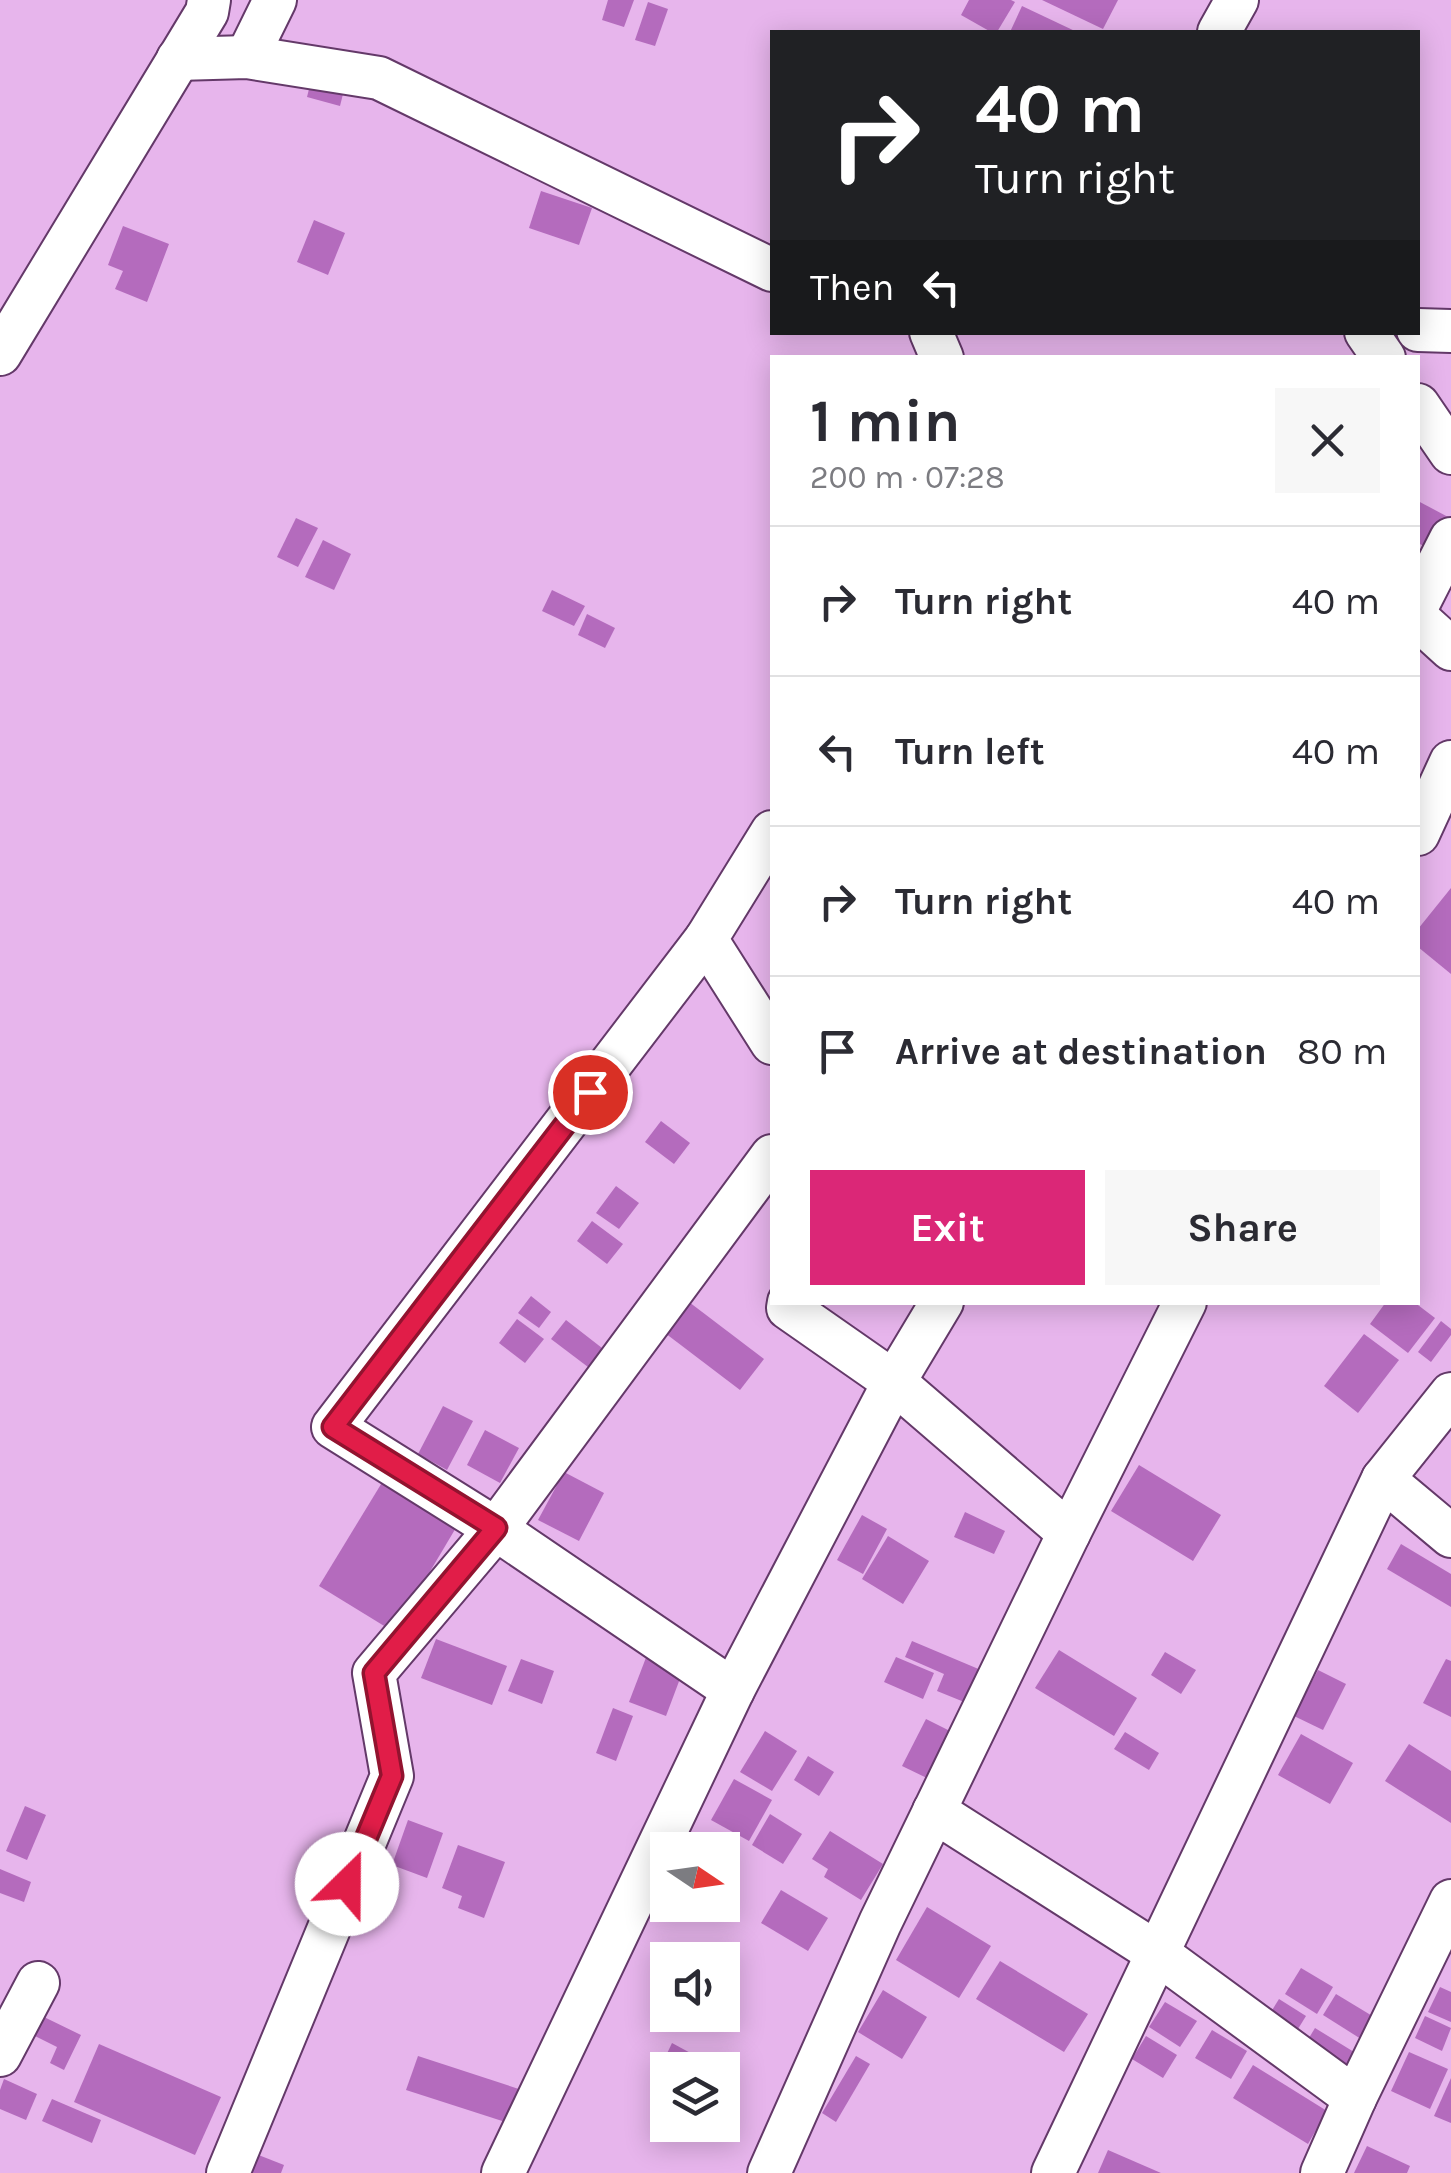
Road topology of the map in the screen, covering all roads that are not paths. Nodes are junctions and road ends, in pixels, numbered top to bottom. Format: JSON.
{"nodes":[{"id":1,"x":209,"y":0,"type":"edge"},
{"id":2,"x":275,"y":0,"type":"edge"},
{"id":3,"x":1237,"y":0,"type":"edge"},
{"id":4,"x":1220,"y":30,"type":"edge"},
{"id":5,"x":246,"y":57,"type":"junction"},
{"id":6,"x":178,"y":58,"type":"junction"},
{"id":7,"x":770,"y":269,"type":"edge"},
{"id":8,"x":1420,"y":330,"type":"edge"},
{"id":9,"x":1451,"y":331,"type":"edge"},
{"id":10,"x":0,"y":354,"type":"edge"},
{"id":11,"x":1420,"y":408,"type":"edge"},
{"id":12,"x":1451,"y":453,"type":"edge"},
{"id":13,"x":1451,"y":539,"type":"edge"},
{"id":14,"x":1420,"y":600,"type":"edge"},
{"id":15,"x":1420,"y":621,"type":"edge"},
{"id":16,"x":1451,"y":649,"type":"edge"},
{"id":17,"x":1451,"y":762,"type":"edge"},
{"id":18,"x":1420,"y":830,"type":"edge"},
{"id":19,"x":770,"y":835,"type":"edge"},
{"id":20,"x":706,"y":939,"type":"junction"},
{"id":21,"x":770,"y":1040,"type":"edge"},
{"id":22,"x":770,"y":1159,"type":"edge"},
{"id":23,"x":788,"y":1305,"type":"edge"},
{"id":24,"x":940,"y":1305,"type":"edge"},
{"id":25,"x":1184,"y":1305,"type":"edge"},
{"id":26,"x":894,"y":1382,"type":"junction"},
{"id":27,"x":1451,"y":1394,"type":"edge"},
{"id":28,"x":1383,"y":1479,"type":"junction"},
{"id":29,"x":496,"y":1528,"type":"junction"},
{"id":30,"x":1069,"y":1534,"type":"junction"},
{"id":31,"x":1451,"y":1536,"type":"edge"},
{"id":32,"x":734,"y":1690,"type":"junction"},
{"id":33,"x":934,"y":1811,"type":"junction"},
{"id":34,"x":1451,"y":1902,"type":"edge"},
{"id":35,"x":1157,"y":1953,"type":"junction"},
{"id":36,"x":38,"y":1982,"type":"dead end"},
{"id":37,"x":0,"y":2055,"type":"edge"},
{"id":38,"x":1354,"y":2098,"type":"junction"},
{"id":39,"x":228,"y":2173,"type":"edge"},
{"id":40,"x":503,"y":2173,"type":"edge"},
{"id":41,"x":769,"y":2173,"type":"edge"},
{"id":42,"x":1053,"y":2173,"type":"edge"},
{"id":43,"x":1322,"y":2173,"type":"edge"}],
"edges":[{"from":1,"to":6,"type":"street"},
{"from":2,"to":5,"type":"street"},
{"from":3,"to":4,"type":"street"},
{"from":5,"to":6,"type":"street"},
{"from":5,"to":7,"type":"street"},
{"from":6,"to":10,"type":"street"},
{"from":8,"to":9,"type":"street"},
{"from":11,"to":12,"type":"street"},
{"from":13,"to":14,"type":"street"},
{"from":15,"to":16,"type":"street"},
{"from":17,"to":18,"type":"street"},
{"from":19,"to":20,"type":"street"},
{"from":20,"to":21,"type":"street"},
{"from":20,"to":29,"type":"street"},
{"from":22,"to":29,"type":"street"},
{"from":23,"to":26,"type":"street"},
{"from":24,"to":26,"type":"street"},
{"from":25,"to":30,"type":"street"},
{"from":26,"to":30,"type":"street"},
{"from":26,"to":32,"type":"street"},
{"from":27,"to":28,"type":"street"},
{"from":28,"to":31,"type":"street"},
{"from":28,"to":35,"type":"street"},
{"from":29,"to":32,"type":"street"},
{"from":29,"to":39,"type":"street"},
{"from":30,"to":33,"type":"street"},
{"from":32,"to":40,"type":"street"},
{"from":33,"to":35,"type":"street"},
{"from":33,"to":41,"type":"street"},
{"from":34,"to":38,"type":"street"},
{"from":35,"to":38,"type":"street"},
{"from":35,"to":42,"type":"street"},
{"from":36,"to":37,"type":"street"},
{"from":38,"to":43,"type":"street"}]}
